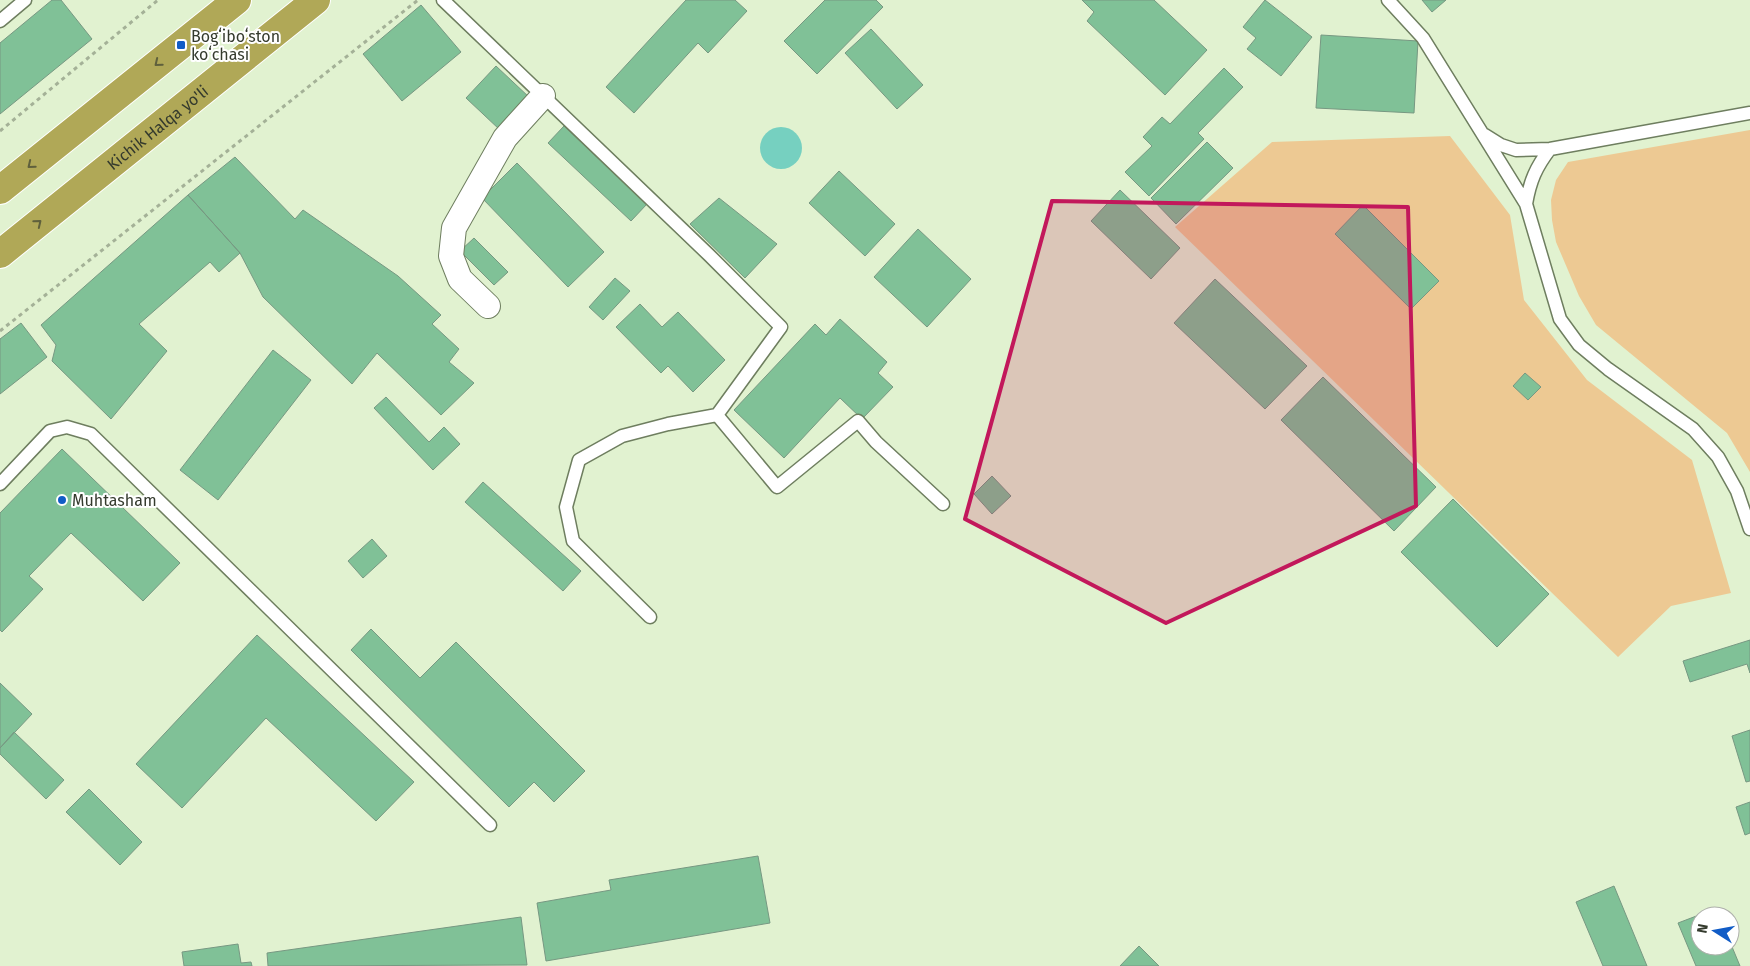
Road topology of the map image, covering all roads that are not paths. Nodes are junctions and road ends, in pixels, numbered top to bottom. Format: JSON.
{"nodes":[{"id":1,"x":25,"y":0,"type":"edge"},
{"id":2,"x":237,"y":0,"type":"edge"},
{"id":3,"x":316,"y":0,"type":"edge"},
{"id":4,"x":443,"y":0,"type":"edge"},
{"id":5,"x":1388,"y":0,"type":"edge"},
{"id":6,"x":0,"y":21,"type":"edge"},
{"id":7,"x":543,"y":96,"type":"junction"},
{"id":8,"x":1750,"y":114,"type":"edge"},
{"id":9,"x":1482,"y":133,"type":"junction"},
{"id":10,"x":1550,"y":149,"type":"junction"},
{"id":11,"x":0,"y":190,"type":"edge"},
{"id":12,"x":1526,"y":204,"type":"junction"},
{"id":13,"x":0,"y":254,"type":"edge"},
{"id":14,"x":488,"y":306,"type":"dead end"},
{"id":15,"x":717,"y":415,"type":"junction"},
{"id":16,"x":0,"y":484,"type":"edge"},
{"id":17,"x":944,"y":504,"type":"dead end"},
{"id":18,"x":1750,"y":529,"type":"edge"},
{"id":19,"x":650,"y":617,"type":"dead end"},
{"id":20,"x":490,"y":825,"type":"dead end"}],
"edges":[{"from":1,"to":6,"type":"lane"},
{"from":2,"to":11,"type":"highway","one_way":true},
{"from":13,"to":3,"type":"highway","name":"Kichik Halqa yo'li","one_way":true},
{"from":4,"to":7,"type":"lane"},
{"from":5,"to":9,"type":"lane"},
{"from":7,"to":14,"type":"street"},
{"from":7,"to":15,"type":"lane"},
{"from":8,"to":10,"type":"lane"},
{"from":9,"to":10,"type":"lane"},
{"from":9,"to":12,"type":"lane"},
{"from":10,"to":12,"type":"lane"},
{"from":12,"to":18,"type":"lane"},
{"from":15,"to":17,"type":"lane"},
{"from":15,"to":19,"type":"lane"},
{"from":16,"to":20,"type":"lane"}]}
